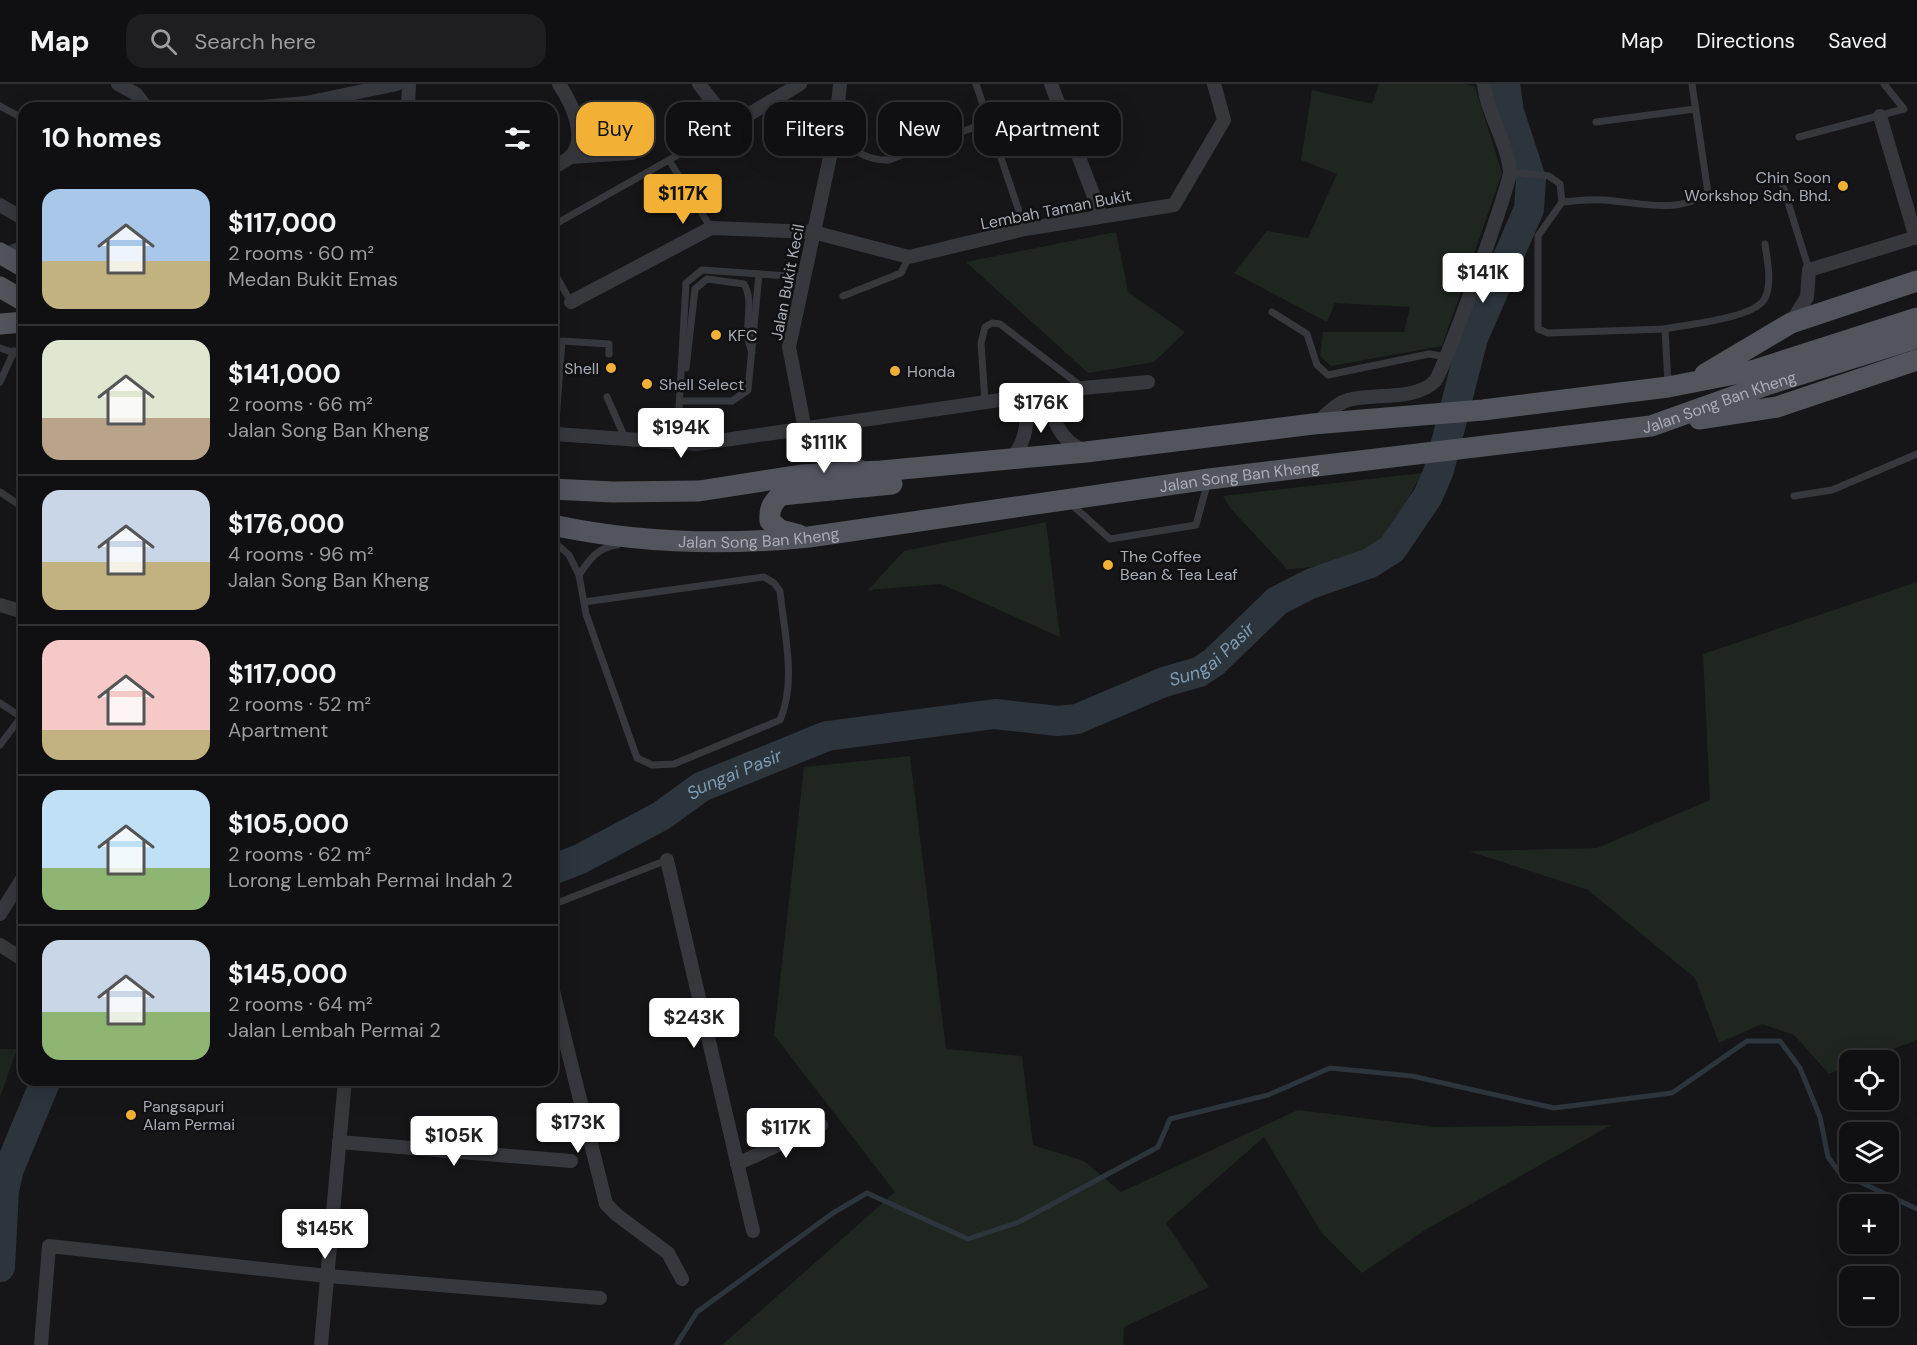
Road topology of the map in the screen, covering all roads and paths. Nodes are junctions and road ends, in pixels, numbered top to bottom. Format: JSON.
{"nodes":[{"id":1,"x":118,"y":84,"type":"edge"},
{"id":2,"x":397,"y":84,"type":"edge"},
{"id":3,"x":409,"y":84,"type":"edge"},
{"id":4,"x":559,"y":84,"type":"edge"},
{"id":5,"x":699,"y":84,"type":"edge"},
{"id":6,"x":800,"y":84,"type":"edge"},
{"id":7,"x":840,"y":84,"type":"edge"},
{"id":8,"x":976,"y":84,"type":"edge"},
{"id":9,"x":1051,"y":84,"type":"edge"},
{"id":10,"x":1214,"y":84,"type":"edge"},
{"id":11,"x":1484,"y":84,"type":"edge"},
{"id":12,"x":1692,"y":84,"type":"edge"},
{"id":13,"x":1884,"y":84,"type":"edge"},
{"id":14,"x":142,"y":102,"type":"edge"},
{"id":15,"x":311,"y":102,"type":"edge"},
{"id":16,"x":408,"y":102,"type":"edge"},
{"id":17,"x":713,"y":102,"type":"edge"},
{"id":18,"x":838,"y":102,"type":"edge"},
{"id":19,"x":983,"y":102,"type":"edge"},
{"id":20,"x":0,"y":106,"type":"edge"},
{"id":21,"x":1695,"y":109,"type":"junction"},
{"id":22,"x":752,"y":113,"type":"edge"},
{"id":23,"x":18,"y":116,"type":"edge"},
{"id":24,"x":1880,"y":116,"type":"junction"},
{"id":25,"x":1596,"y":122,"type":"dead end"},
{"id":26,"x":974,"y":127,"type":"edge"},
{"id":27,"x":1799,"y":137,"type":"dead end"},
{"id":28,"x":866,"y":155,"type":"edge"},
{"id":29,"x":586,"y":156,"type":"edge"},
{"id":30,"x":676,"y":156,"type":"edge"},
{"id":31,"x":830,"y":156,"type":"edge"},
{"id":32,"x":1001,"y":156,"type":"edge"},
{"id":33,"x":570,"y":157,"type":"junction"},
{"id":34,"x":669,"y":160,"type":"junction"},
{"id":35,"x":558,"y":164,"type":"edge"},
{"id":36,"x":1513,"y":173,"type":"junction"},
{"id":37,"x":1782,"y":183,"type":"dead end"},
{"id":38,"x":1562,"y":202,"type":"junction"},
{"id":39,"x":0,"y":205,"type":"edge"},
{"id":40,"x":1101,"y":215,"type":"junction"},
{"id":41,"x":18,"y":216,"type":"edge"},
{"id":42,"x":558,"y":223,"type":"edge"},
{"id":43,"x":711,"y":228,"type":"junction"},
{"id":44,"x":1025,"y":229,"type":"junction"},
{"id":45,"x":813,"y":232,"type":"junction"},
{"id":46,"x":1916,"y":238,"type":"edge"},
{"id":47,"x":1765,"y":243,"type":"dead end"},
{"id":48,"x":18,"y":248,"type":"edge"},
{"id":49,"x":2,"y":254,"type":"edge"},
{"id":50,"x":909,"y":256,"type":"junction"},
{"id":51,"x":18,"y":263,"type":"edge"},
{"id":52,"x":1809,"y":270,"type":"junction"},
{"id":53,"x":759,"y":274,"type":"junction"},
{"id":54,"x":803,"y":277,"type":"junction"},
{"id":55,"x":558,"y":280,"type":"edge"},
{"id":56,"x":1917,"y":281,"type":"edge"},
{"id":57,"x":0,"y":287,"type":"edge"},
{"id":58,"x":843,"y":296,"type":"dead end"},
{"id":59,"x":1807,"y":297,"type":"junction"},
{"id":60,"x":18,"y":298,"type":"edge"},
{"id":61,"x":571,"y":302,"type":"joint"},
{"id":62,"x":1829,"y":309,"type":"junction"},
{"id":63,"x":1272,"y":312,"type":"dead end"},
{"id":64,"x":1917,"y":318,"type":"edge"},
{"id":65,"x":18,"y":322,"type":"edge"},
{"id":66,"x":1791,"y":323,"type":"junction"},
{"id":67,"x":0,"y":324,"type":"edge"},
{"id":68,"x":1665,"y":329,"type":"junction"},
{"id":69,"x":1917,"y":339,"type":"edge"},
{"id":70,"x":0,"y":348,"type":"edge"},
{"id":71,"x":14,"y":351,"type":"junction"},
{"id":72,"x":752,"y":352,"type":"junction"},
{"id":73,"x":18,"y":353,"type":"edge"},
{"id":74,"x":609,"y":354,"type":"dead end"},
{"id":75,"x":1447,"y":357,"type":"junction"},
{"id":76,"x":1917,"y":360,"type":"edge"},
{"id":77,"x":1760,"y":377,"type":"junction"},
{"id":78,"x":0,"y":382,"type":"edge"},
{"id":79,"x":1148,"y":382,"type":"dead end"},
{"id":80,"x":1689,"y":383,"type":"junction"},
{"id":81,"x":1668,"y":387,"type":"junction"},
{"id":82,"x":1083,"y":388,"type":"junction"},
{"id":83,"x":558,"y":389,"type":"edge"},
{"id":84,"x":1048,"y":394,"type":"junction"},
{"id":85,"x":607,"y":397,"type":"dead end"},
{"id":86,"x":1026,"y":397,"type":"junction"},
{"id":87,"x":681,"y":400,"type":"junction"},
{"id":88,"x":985,"y":402,"type":"junction"},
{"id":89,"x":1313,"y":424,"type":"junction"},
{"id":90,"x":1651,"y":426,"type":"junction"},
{"id":91,"x":805,"y":429,"type":"junction"},
{"id":92,"x":558,"y":437,"type":"edge"},
{"id":93,"x":625,"y":438,"type":"junction"},
{"id":94,"x":677,"y":443,"type":"junction"},
{"id":95,"x":1086,"y":452,"type":"junction"},
{"id":96,"x":1917,"y":454,"type":"edge"},
{"id":97,"x":1041,"y":455,"type":"junction"},
{"id":98,"x":1013,"y":457,"type":"junction"},
{"id":99,"x":881,"y":471,"type":"junction"},
{"id":100,"x":1209,"y":479,"type":"junction"},
{"id":101,"x":558,"y":489,"type":"edge"},
{"id":102,"x":0,"y":492,"type":"edge"},
{"id":103,"x":1794,"y":496,"type":"dead end"},
{"id":104,"x":1066,"y":499,"type":"junction"},
{"id":105,"x":18,"y":504,"type":"edge"},
{"id":106,"x":558,"y":526,"type":"edge"},
{"id":107,"x":809,"y":537,"type":"junction"},
{"id":108,"x":655,"y":540,"type":"junction"},
{"id":109,"x":558,"y":545,"type":"edge"},
{"id":110,"x":579,"y":575,"type":"junction"},
{"id":111,"x":584,"y":602,"type":"junction"},
{"id":112,"x":0,"y":604,"type":"edge"},
{"id":113,"x":18,"y":610,"type":"edge"},
{"id":114,"x":0,"y":704,"type":"edge"},
{"id":115,"x":18,"y":715,"type":"edge"},
{"id":116,"x":18,"y":723,"type":"edge"},
{"id":117,"x":0,"y":745,"type":"edge"},
{"id":118,"x":667,"y":860,"type":"joint"},
{"id":119,"x":18,"y":886,"type":"edge"},
{"id":120,"x":558,"y":903,"type":"edge"},
{"id":121,"x":0,"y":914,"type":"edge"},
{"id":122,"x":0,"y":945,"type":"edge"},
{"id":123,"x":18,"y":956,"type":"edge"},
{"id":124,"x":558,"y":1011,"type":"edge"},
{"id":125,"x":344,"y":1086,"type":"edge"},
{"id":126,"x":821,"y":1125,"type":"dead end"},
{"id":127,"x":339,"y":1142,"type":"junction"},
{"id":128,"x":571,"y":1161,"type":"dead end"},
{"id":129,"x":737,"y":1164,"type":"junction"},
{"id":130,"x":753,"y":1231,"type":"dead end"},
{"id":131,"x":327,"y":1276,"type":"junction"},
{"id":132,"x":682,"y":1279,"type":"dead end"},
{"id":133,"x":600,"y":1298,"type":"dead end"},
{"id":134,"x":41,"y":1345,"type":"edge"},
{"id":135,"x":321,"y":1345,"type":"edge"}],
"edges":[{"from":1,"to":14,"type":"street"},
{"from":2,"to":15,"type":"street"},
{"from":3,"to":16,"type":"street"},
{"from":4,"to":33,"type":"street"},
{"from":5,"to":17,"type":"street"},
{"from":6,"to":22,"type":"street"},
{"from":7,"to":18,"type":"street","name":"Jalan Bukit Kecil"},
{"from":8,"to":19,"type":"lane"},
{"from":9,"to":40,"type":"street"},
{"from":10,"to":40,"type":"street","name":"Lembah Taman Bukit"},
{"from":11,"to":36,"type":"street"},
{"from":12,"to":21,"type":"lane"},
{"from":13,"to":24,"type":"lane"},
{"from":20,"to":23,"type":"lane"},
{"from":21,"to":25,"type":"lane"},
{"from":21,"to":38,"type":"lane"},
{"from":24,"to":27,"type":"lane"},
{"from":24,"to":46,"type":"street"},
{"from":26,"to":28,"type":"lane"},
{"from":29,"to":33,"type":"street"},
{"from":30,"to":34,"type":"lane"},
{"from":31,"to":45,"type":"street","name":"Jalan Bukit Kecil"},
{"from":32,"to":44,"type":"lane"},
{"from":33,"to":35,"type":"street"},
{"from":34,"to":42,"type":"lane"},
{"from":34,"to":43,"type":"lane"},
{"from":36,"to":38,"type":"lane"},
{"from":36,"to":75,"type":"street"},
{"from":37,"to":52,"type":"lane"},
{"from":38,"to":68,"type":"lane"},
{"from":39,"to":41,"type":"street"},
{"from":40,"to":44,"type":"street","name":"Lembah Taman Bukit"},
{"from":43,"to":45,"type":"street","name":"Lembah Taman Bukit"},
{"from":43,"to":61,"type":"street"},
{"from":44,"to":50,"type":"street","name":"Lembah Taman Bukit"},
{"from":45,"to":50,"type":"street","name":"Lembah Taman Bukit"},
{"from":45,"to":54,"type":"street","name":"Jalan Bukit Kecil"},
{"from":46,"to":52,"type":"street"},
{"from":47,"to":68,"type":"lane"},
{"from":48,"to":49,"type":"street"},
{"from":49,"to":51,"type":"main road"},
{"from":50,"to":58,"type":"lane"},
{"from":52,"to":59,"type":"street"},
{"from":53,"to":54,"type":"lane"},
{"from":53,"to":72,"type":"lane"},
{"from":53,"to":87,"type":"lane"},
{"from":54,"to":91,"type":"street","name":"Jalan Bukit Kecil"},
{"from":55,"to":61,"type":"lane"},
{"from":56,"to":62,"type":"main road"},
{"from":57,"to":60,"type":"main road"},
{"from":59,"to":62,"type":"street"},
{"from":59,"to":66,"type":"street"},
{"from":62,"to":66,"type":"main road"},
{"from":63,"to":75,"type":"lane"},
{"from":64,"to":77,"type":"main road","name":"Jalan Song Ban Kheng"},
{"from":65,"to":67,"type":"main road"},
{"from":66,"to":80,"type":"main road"},
{"from":68,"to":81,"type":"lane"},
{"from":69,"to":77,"type":"main road","name":"Jalan Song Ban Kheng"},
{"from":70,"to":71,"type":"lane"},
{"from":71,"to":73,"type":"lane"},
{"from":71,"to":78,"type":"lane"},
{"from":72,"to":87,"type":"lane"},
{"from":72,"to":87,"type":"lane"},
{"from":74,"to":83,"type":"lane"},
{"from":75,"to":89,"type":"street"},
{"from":76,"to":90,"type":"main road"},
{"from":77,"to":80,"type":"main road","name":"Jalan Song Ban Kheng"},
{"from":77,"to":90,"type":"main road","name":"Jalan Song Ban Kheng"},
{"from":79,"to":82,"type":"street"},
{"from":80,"to":81,"type":"main road","name":"Jalan Song Ban Kheng"},
{"from":81,"to":89,"type":"main road","name":"Jalan Song Ban Kheng"},
{"from":82,"to":84,"type":"street"},
{"from":82,"to":88,"type":"lane"},
{"from":84,"to":86,"type":"street"},
{"from":84,"to":95,"type":"street"},
{"from":85,"to":93,"type":"lane"},
{"from":86,"to":88,"type":"street"},
{"from":86,"to":98,"type":"street"},
{"from":87,"to":94,"type":"lane"},
{"from":88,"to":91,"type":"street"},
{"from":89,"to":95,"type":"main road","name":"Jalan Song Ban Kheng"},
{"from":90,"to":100,"type":"main road","name":"Jalan Song Ban Kheng"},
{"from":91,"to":94,"type":"street"},
{"from":91,"to":99,"type":"street","name":"Jalan Bukit Kecil"},
{"from":92,"to":93,"type":"street"},
{"from":93,"to":94,"type":"street"},
{"from":95,"to":97,"type":"main road","name":"Jalan Song Ban Kheng"},
{"from":96,"to":103,"type":"lane"},
{"from":97,"to":98,"type":"main road","name":"Jalan Song Ban Kheng"},
{"from":97,"to":107,"type":"main road"},
{"from":98,"to":99,"type":"main road","name":"Jalan Song Ban Kheng"},
{"from":99,"to":101,"type":"main road","name":"Jalan Song Ban Kheng"},
{"from":100,"to":104,"type":"main road","name":"Jalan Song Ban Kheng"},
{"from":100,"to":104,"type":"lane"},
{"from":102,"to":105,"type":"lane"},
{"from":104,"to":107,"type":"main road","name":"Jalan Song Ban Kheng"},
{"from":106,"to":108,"type":"main road","name":"Jalan Song Ban Kheng"},
{"from":107,"to":108,"type":"main road","name":"Jalan Song Ban Kheng"},
{"from":108,"to":110,"type":"lane"},
{"from":109,"to":110,"type":"lane"},
{"from":110,"to":111,"type":"lane"},
{"from":111,"to":111,"type":"lane"},
{"from":112,"to":113,"type":"street"},
{"from":114,"to":115,"type":"lane"},
{"from":116,"to":117,"type":"lane"},
{"from":118,"to":120,"type":"lane"},
{"from":118,"to":129,"type":"street"},
{"from":119,"to":121,"type":"street"},
{"from":122,"to":123,"type":"street"},
{"from":124,"to":132,"type":"street"},
{"from":125,"to":127,"type":"street"},
{"from":126,"to":129,"type":"street"},
{"from":127,"to":128,"type":"street"},
{"from":127,"to":131,"type":"street"},
{"from":129,"to":130,"type":"street"},
{"from":131,"to":133,"type":"street"},
{"from":131,"to":134,"type":"street"},
{"from":131,"to":135,"type":"street"}]}
